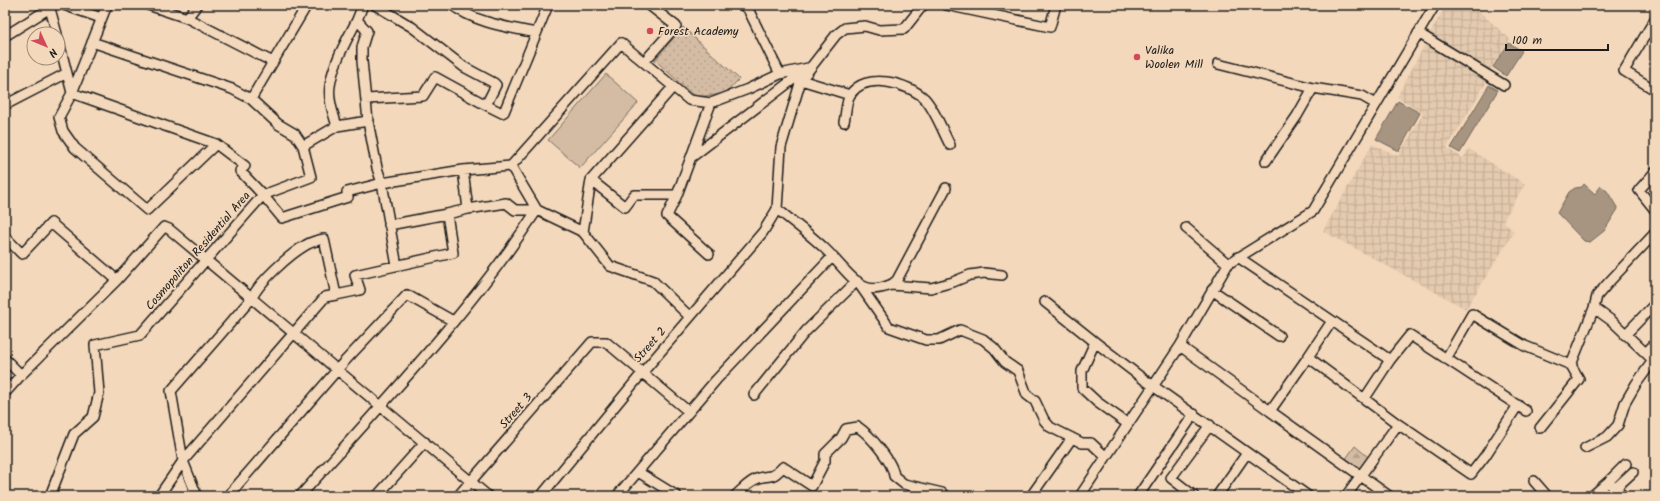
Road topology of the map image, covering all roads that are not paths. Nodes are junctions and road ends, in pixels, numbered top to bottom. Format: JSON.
{"nodes":[{"id":1,"x":64,"y":5,"type":"edge"},
{"id":2,"x":107,"y":5,"type":"edge"},
{"id":3,"x":148,"y":5,"type":"edge"},
{"id":4,"x":197,"y":5,"type":"edge"},
{"id":5,"x":307,"y":5,"type":"edge"},
{"id":6,"x":363,"y":5,"type":"edge"},
{"id":7,"x":375,"y":5,"type":"edge"},
{"id":8,"x":452,"y":5,"type":"edge"},
{"id":9,"x":548,"y":5,"type":"edge"},
{"id":10,"x":649,"y":5,"type":"edge"},
{"id":11,"x":742,"y":5,"type":"edge"},
{"id":12,"x":922,"y":5,"type":"edge"},
{"id":13,"x":946,"y":5,"type":"edge"},
{"id":14,"x":1056,"y":5,"type":"edge"},
{"id":15,"x":1435,"y":5,"type":"edge"},
{"id":16,"x":50,"y":6,"type":"edge"},
{"id":17,"x":101,"y":18,"type":"junction"},
{"id":18,"x":188,"y":18,"type":"junction"},
{"id":19,"x":357,"y":20,"type":"junction"},
{"id":20,"x":1655,"y":20,"type":"edge"},
{"id":21,"x":55,"y":26,"type":"edge"},
{"id":22,"x":536,"y":33,"type":"junction"},
{"id":23,"x":1418,"y":33,"type":"junction"},
{"id":24,"x":5,"y":36,"type":"edge"},
{"id":25,"x":92,"y":42,"type":"junction"},
{"id":26,"x":272,"y":62,"type":"junction"},
{"id":27,"x":644,"y":62,"type":"junction"},
{"id":28,"x":1218,"y":64,"type":"dead end"},
{"id":29,"x":65,"y":66,"type":"edge"},
{"id":30,"x":67,"y":73,"type":"junction"},
{"id":31,"x":780,"y":74,"type":"junction"},
{"id":32,"x":801,"y":80,"type":"junction"},
{"id":33,"x":1504,"y":85,"type":"dead end"},
{"id":34,"x":673,"y":87,"type":"junction"},
{"id":35,"x":1313,"y":88,"type":"junction"},
{"id":36,"x":1655,"y":90,"type":"edge"},
{"id":37,"x":72,"y":92,"type":"junction"},
{"id":38,"x":850,"y":95,"type":"junction"},
{"id":39,"x":251,"y":99,"type":"junction"},
{"id":40,"x":366,"y":99,"type":"junction"},
{"id":41,"x":711,"y":103,"type":"junction"},
{"id":42,"x":1376,"y":104,"type":"junction"},
{"id":43,"x":5,"y":105,"type":"edge"},
{"id":44,"x":486,"y":105,"type":"junction"},
{"id":45,"x":368,"y":121,"type":"junction"},
{"id":46,"x":844,"y":122,"type":"dead end"},
{"id":47,"x":337,"y":126,"type":"junction"},
{"id":48,"x":216,"y":144,"type":"junction"},
{"id":49,"x":950,"y":145,"type":"dead end"},
{"id":50,"x":303,"y":146,"type":"junction"},
{"id":51,"x":693,"y":156,"type":"junction"},
{"id":52,"x":1266,"y":161,"type":"dead end"},
{"id":53,"x":511,"y":166,"type":"junction"},
{"id":54,"x":463,"y":170,"type":"junction"},
{"id":55,"x":1655,"y":172,"type":"edge"},
{"id":56,"x":591,"y":180,"type":"junction"},
{"id":57,"x":382,"y":183,"type":"junction"},
{"id":58,"x":946,"y":188,"type":"dead end"},
{"id":59,"x":263,"y":195,"type":"junction"},
{"id":60,"x":677,"y":196,"type":"junction"},
{"id":61,"x":468,"y":209,"type":"junction"},
{"id":62,"x":776,"y":209,"type":"junction"},
{"id":63,"x":537,"y":210,"type":"junction"},
{"id":64,"x":1655,"y":210,"type":"edge"},
{"id":65,"x":447,"y":214,"type":"junction"},
{"id":66,"x":390,"y":225,"type":"junction"},
{"id":67,"x":1186,"y":228,"type":"dead end"},
{"id":68,"x":583,"y":232,"type":"junction"},
{"id":69,"x":1655,"y":233,"type":"edge"},
{"id":70,"x":5,"y":237,"type":"edge"},
{"id":71,"x":709,"y":254,"type":"dead end"},
{"id":72,"x":832,"y":256,"type":"junction"},
{"id":73,"x":1238,"y":257,"type":"junction"},
{"id":74,"x":206,"y":260,"type":"junction"},
{"id":75,"x":1228,"y":264,"type":"junction"},
{"id":76,"x":397,"y":266,"type":"junction"},
{"id":77,"x":1002,"y":275,"type":"dead end"},
{"id":78,"x":117,"y":280,"type":"junction"},
{"id":79,"x":857,"y":281,"type":"junction"},
{"id":80,"x":891,"y":285,"type":"junction"},
{"id":81,"x":1212,"y":290,"type":"junction"},
{"id":82,"x":336,"y":295,"type":"junction"},
{"id":83,"x":252,"y":298,"type":"junction"},
{"id":84,"x":1046,"y":302,"type":"dead end"},
{"id":85,"x":1655,"y":304,"type":"edge"},
{"id":86,"x":1594,"y":308,"type":"junction"},
{"id":87,"x":690,"y":317,"type":"junction"},
{"id":88,"x":453,"y":321,"type":"junction"},
{"id":89,"x":1332,"y":321,"type":"junction"},
{"id":90,"x":295,"y":334,"type":"junction"},
{"id":91,"x":1625,"y":335,"type":"junction"},
{"id":92,"x":1279,"y":336,"type":"dead end"},
{"id":93,"x":1095,"y":342,"type":"junction"},
{"id":94,"x":1655,"y":343,"type":"edge"},
{"id":95,"x":1180,"y":346,"type":"junction"},
{"id":96,"x":1308,"y":358,"type":"junction"},
{"id":97,"x":1651,"y":358,"type":"edge"},
{"id":98,"x":5,"y":359,"type":"edge"},
{"id":99,"x":1390,"y":360,"type":"junction"},
{"id":100,"x":1446,"y":360,"type":"junction"},
{"id":101,"x":1571,"y":365,"type":"junction"},
{"id":102,"x":337,"y":369,"type":"junction"},
{"id":103,"x":643,"y":372,"type":"junction"},
{"id":104,"x":21,"y":376,"type":"junction"},
{"id":105,"x":1154,"y":385,"type":"junction"},
{"id":106,"x":5,"y":393,"type":"edge"},
{"id":107,"x":754,"y":395,"type":"dead end"},
{"id":108,"x":1365,"y":398,"type":"junction"},
{"id":109,"x":381,"y":405,"type":"junction"},
{"id":110,"x":1518,"y":406,"type":"junction"},
{"id":111,"x":1270,"y":411,"type":"junction"},
{"id":112,"x":1526,"y":411,"type":"dead end"},
{"id":113,"x":689,"y":412,"type":"junction"},
{"id":114,"x":1194,"y":414,"type":"junction"},
{"id":115,"x":1128,"y":424,"type":"junction"},
{"id":116,"x":1398,"y":424,"type":"junction"},
{"id":117,"x":1210,"y":426,"type":"junction"},
{"id":118,"x":1540,"y":428,"type":"dead end"},
{"id":119,"x":1072,"y":438,"type":"junction"},
{"id":120,"x":425,"y":442,"type":"junction"},
{"id":121,"x":1585,"y":448,"type":"dead end"},
{"id":122,"x":1247,"y":453,"type":"junction"},
{"id":123,"x":1106,"y":457,"type":"junction"},
{"id":124,"x":183,"y":461,"type":"junction"},
{"id":125,"x":1626,"y":464,"type":"dead end"},
{"id":126,"x":638,"y":472,"type":"junction"},
{"id":127,"x":1633,"y":472,"type":"dead end"},
{"id":128,"x":1360,"y":476,"type":"junction"},
{"id":129,"x":470,"y":481,"type":"junction"},
{"id":130,"x":1609,"y":481,"type":"junction"},
{"id":131,"x":1534,"y":482,"type":"dead end"},
{"id":132,"x":1615,"y":488,"type":"junction"},
{"id":133,"x":672,"y":495,"type":"edge"},
{"id":134,"x":50,"y":496,"type":"edge"},
{"id":135,"x":159,"y":496,"type":"edge"},
{"id":136,"x":197,"y":496,"type":"edge"},
{"id":137,"x":228,"y":496,"type":"edge"},
{"id":138,"x":300,"y":496,"type":"edge"},
{"id":139,"x":377,"y":496,"type":"edge"},
{"id":140,"x":458,"y":496,"type":"edge"},
{"id":141,"x":488,"y":496,"type":"edge"},
{"id":142,"x":541,"y":496,"type":"edge"},
{"id":143,"x":617,"y":496,"type":"edge"},
{"id":144,"x":736,"y":496,"type":"edge"},
{"id":145,"x":945,"y":496,"type":"edge"},
{"id":146,"x":1031,"y":496,"type":"edge"},
{"id":147,"x":1080,"y":496,"type":"edge"},
{"id":148,"x":1138,"y":496,"type":"edge"},
{"id":149,"x":1194,"y":496,"type":"edge"},
{"id":150,"x":1217,"y":496,"type":"edge"},
{"id":151,"x":1308,"y":496,"type":"edge"},
{"id":152,"x":1346,"y":496,"type":"edge"},
{"id":153,"x":1389,"y":496,"type":"edge"},
{"id":154,"x":1547,"y":496,"type":"edge"},
{"id":155,"x":1592,"y":496,"type":"edge"},
{"id":156,"x":1606,"y":496,"type":"edge"},
{"id":157,"x":1622,"y":496,"type":"edge"}],
"edges":[{"from":1,"to":17,"type":"street"},
{"from":2,"to":17,"type":"street"},
{"from":3,"to":18,"type":"street"},
{"from":4,"to":18,"type":"street"},
{"from":5,"to":26,"type":"street"},
{"from":6,"to":19,"type":"street"},
{"from":7,"to":44,"type":"street"},
{"from":8,"to":22,"type":"street"},
{"from":9,"to":22,"type":"street"},
{"from":10,"to":27,"type":"street"},
{"from":11,"to":31,"type":"street"},
{"from":12,"to":32,"type":"street"},
{"from":13,"to":14,"type":"street"},
{"from":15,"to":23,"type":"street"},
{"from":16,"to":21,"type":"street"},
{"from":16,"to":24,"type":"street"},
{"from":17,"to":25,"type":"street"},
{"from":18,"to":26,"type":"street"},
{"from":19,"to":40,"type":"street"},
{"from":19,"to":47,"type":"street"},
{"from":20,"to":36,"type":"street"},
{"from":22,"to":44,"type":"street"},
{"from":23,"to":33,"type":"street"},
{"from":23,"to":42,"type":"street"},
{"from":25,"to":37,"type":"street"},
{"from":25,"to":39,"type":"street"},
{"from":26,"to":39,"type":"street"},
{"from":27,"to":34,"type":"street"},
{"from":27,"to":53,"type":"street"},
{"from":28,"to":35,"type":"street"},
{"from":29,"to":30,"type":"street"},
{"from":30,"to":37,"type":"street"},
{"from":30,"to":43,"type":"street"},
{"from":31,"to":41,"type":"street"},
{"from":31,"to":51,"type":"street"},
{"from":32,"to":38,"type":"street"},
{"from":32,"to":62,"type":"street"},
{"from":34,"to":41,"type":"street"},
{"from":34,"to":56,"type":"street"},
{"from":35,"to":42,"type":"street"},
{"from":35,"to":52,"type":"street"},
{"from":37,"to":48,"type":"street","name":"Cosmopoliton Residential Area"},
{"from":37,"to":48,"type":"street"},
{"from":38,"to":46,"type":"street"},
{"from":38,"to":49,"type":"street"},
{"from":39,"to":50,"type":"street"},
{"from":40,"to":44,"type":"street"},
{"from":40,"to":45,"type":"street"},
{"from":41,"to":51,"type":"street"},
{"from":42,"to":73,"type":"street"},
{"from":45,"to":47,"type":"street"},
{"from":45,"to":57,"type":"street"},
{"from":47,"to":50,"type":"street"},
{"from":48,"to":59,"type":"street","name":"Cosmopoliton Residential Area"},
{"from":50,"to":59,"type":"street"},
{"from":51,"to":60,"type":"street"},
{"from":53,"to":54,"type":"street"},
{"from":53,"to":63,"type":"street"},
{"from":54,"to":57,"type":"street"},
{"from":54,"to":61,"type":"street"},
{"from":55,"to":64,"type":"street"},
{"from":56,"to":60,"type":"street"},
{"from":56,"to":68,"type":"street"},
{"from":57,"to":59,"type":"street"},
{"from":57,"to":66,"type":"street"},
{"from":58,"to":80,"type":"street"},
{"from":59,"to":74,"type":"street","name":"Cosmopoliton Residential Area"},
{"from":60,"to":71,"type":"street"},
{"from":61,"to":63,"type":"street"},
{"from":61,"to":65,"type":"street"},
{"from":62,"to":72,"type":"street"},
{"from":62,"to":87,"type":"street","name":"Street 2"},
{"from":63,"to":68,"type":"street"},
{"from":63,"to":88,"type":"street"},
{"from":65,"to":66,"type":"street"},
{"from":65,"to":76,"type":"street"},
{"from":66,"to":76,"type":"street"},
{"from":67,"to":75,"type":"street"},
{"from":68,"to":87,"type":"street"},
{"from":69,"to":86,"type":"street"},
{"from":70,"to":78,"type":"street"},
{"from":72,"to":79,"type":"street"},
{"from":72,"to":113,"type":"street"},
{"from":73,"to":75,"type":"street"},
{"from":73,"to":89,"type":"street"},
{"from":74,"to":78,"type":"street"},
{"from":74,"to":83,"type":"street"},
{"from":74,"to":134,"type":"street","name":"Cosmopoliton Residential Area"},
{"from":75,"to":81,"type":"street"},
{"from":76,"to":82,"type":"street"},
{"from":77,"to":80,"type":"street"},
{"from":78,"to":104,"type":"street"},
{"from":79,"to":80,"type":"street"},
{"from":79,"to":107,"type":"street"},
{"from":79,"to":119,"type":"street"},
{"from":81,"to":92,"type":"street"},
{"from":81,"to":95,"type":"street"},
{"from":82,"to":83,"type":"street"},
{"from":82,"to":90,"type":"street"},
{"from":83,"to":90,"type":"street"},
{"from":83,"to":124,"type":"street"},
{"from":84,"to":93,"type":"street"},
{"from":85,"to":91,"type":"street"},
{"from":86,"to":91,"type":"street"},
{"from":86,"to":101,"type":"street"},
{"from":87,"to":103,"type":"street","name":"Street 2"},
{"from":88,"to":102,"type":"street"},
{"from":88,"to":109,"type":"street"},
{"from":89,"to":96,"type":"street"},
{"from":89,"to":99,"type":"street"},
{"from":90,"to":102,"type":"street"},
{"from":90,"to":124,"type":"street"},
{"from":91,"to":97,"type":"street"},
{"from":93,"to":105,"type":"street"},
{"from":93,"to":115,"type":"street"},
{"from":94,"to":97,"type":"street"},
{"from":95,"to":105,"type":"street"},
{"from":95,"to":111,"type":"street"},
{"from":96,"to":108,"type":"street"},
{"from":96,"to":111,"type":"street"},
{"from":97,"to":121,"type":"street"},
{"from":98,"to":104,"type":"street"},
{"from":99,"to":100,"type":"street"},
{"from":99,"to":108,"type":"street"},
{"from":100,"to":101,"type":"street"},
{"from":100,"to":110,"type":"street"},
{"from":101,"to":118,"type":"street"},
{"from":102,"to":109,"type":"street"},
{"from":102,"to":137,"type":"street"},
{"from":103,"to":113,"type":"street"},
{"from":103,"to":129,"type":"street","name":"Street 3"},
{"from":103,"to":142,"type":"street","name":"Street 2"},
{"from":104,"to":106,"type":"street"},
{"from":105,"to":114,"type":"street"},
{"from":105,"to":115,"type":"street"},
{"from":108,"to":116,"type":"street"},
{"from":109,"to":120,"type":"street"},
{"from":109,"to":138,"type":"street"},
{"from":110,"to":112,"type":"street"},
{"from":110,"to":116,"type":"street"},
{"from":111,"to":128,"type":"street"},
{"from":113,"to":126,"type":"street"},
{"from":114,"to":117,"type":"street"},
{"from":114,"to":148,"type":"street"},
{"from":115,"to":123,"type":"street"},
{"from":116,"to":128,"type":"street"},
{"from":117,"to":122,"type":"street"},
{"from":117,"to":149,"type":"street"},
{"from":119,"to":123,"type":"street"},
{"from":119,"to":146,"type":"street"},
{"from":120,"to":129,"type":"street"},
{"from":120,"to":139,"type":"street"},
{"from":122,"to":150,"type":"street"},
{"from":122,"to":151,"type":"street"},
{"from":123,"to":147,"type":"street"},
{"from":124,"to":135,"type":"street"},
{"from":124,"to":136,"type":"street"},
{"from":125,"to":130,"type":"street"},
{"from":126,"to":133,"type":"street"},
{"from":126,"to":143,"type":"street"},
{"from":127,"to":132,"type":"street"},
{"from":128,"to":152,"type":"street"},
{"from":128,"to":153,"type":"street"},
{"from":129,"to":140,"type":"street","name":"Street 3"},
{"from":129,"to":141,"type":"street"},
{"from":130,"to":132,"type":"street"},
{"from":130,"to":155,"type":"street"},
{"from":131,"to":154,"type":"street"},
{"from":132,"to":156,"type":"street"},
{"from":132,"to":157,"type":"street"},
{"from":144,"to":145,"type":"street"}]}
